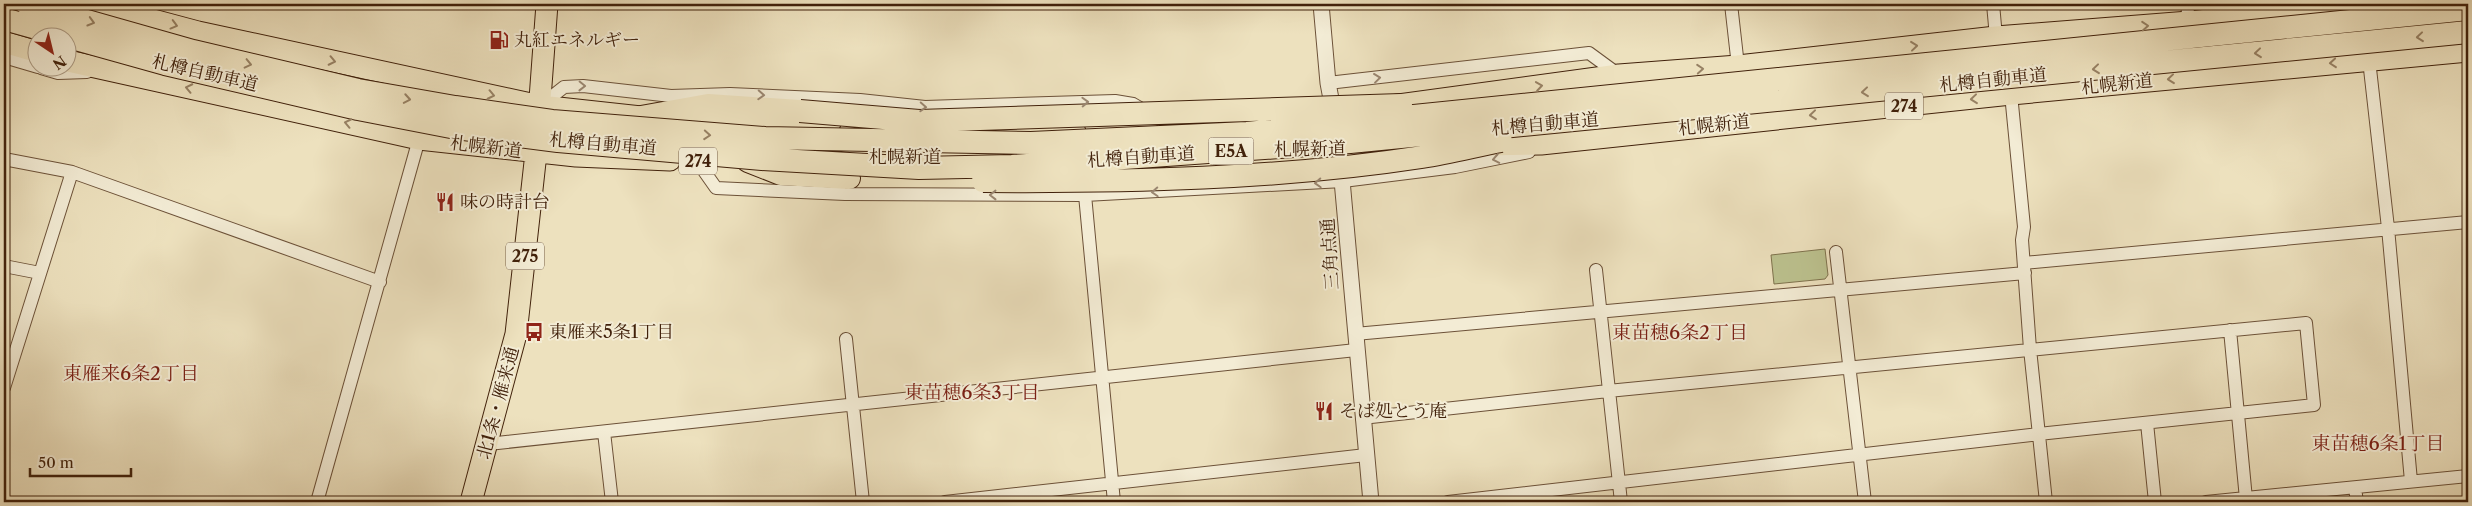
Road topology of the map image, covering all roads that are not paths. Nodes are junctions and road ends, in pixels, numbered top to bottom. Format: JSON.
{"nodes":[{"id":1,"x":27,"y":4,"type":"edge"},
{"id":2,"x":93,"y":4,"type":"edge"},
{"id":3,"x":547,"y":4,"type":"edge"},
{"id":4,"x":1321,"y":4,"type":"edge"},
{"id":5,"x":1731,"y":4,"type":"edge"},
{"id":6,"x":1993,"y":4,"type":"edge"},
{"id":7,"x":2364,"y":4,"type":"edge"},
{"id":8,"x":129,"y":9,"type":"edge"},
{"id":9,"x":2468,"y":9,"type":"edge"},
{"id":10,"x":2188,"y":13,"type":"edge"},
{"id":11,"x":4,"y":19,"type":"edge"},
{"id":12,"x":2468,"y":32,"type":"edge"},
{"id":13,"x":1996,"y":37,"type":"junction"},
{"id":14,"x":4,"y":42,"type":"edge"},
{"id":15,"x":28,"y":49,"type":"edge"},
{"id":16,"x":2468,"y":51,"type":"edge"},
{"id":17,"x":4,"y":57,"type":"edge"},
{"id":18,"x":2370,"y":60,"type":"junction"},
{"id":19,"x":78,"y":63,"type":"edge"},
{"id":20,"x":28,"y":64,"type":"edge"},
{"id":21,"x":1738,"y":66,"type":"junction"},
{"id":22,"x":112,"y":71,"type":"junction"},
{"id":23,"x":78,"y":72,"type":"edge"},
{"id":24,"x":1619,"y":75,"type":"junction"},
{"id":25,"x":1328,"y":83,"type":"junction"},
{"id":26,"x":2011,"y":94,"type":"junction"},
{"id":27,"x":1579,"y":101,"type":"junction"},
{"id":28,"x":540,"y":106,"type":"junction"},
{"id":29,"x":1334,"y":114,"type":"junction"},
{"id":30,"x":641,"y":117,"type":"junction"},
{"id":31,"x":1594,"y":120,"type":"junction"},
{"id":32,"x":1173,"y":127,"type":"junction"},
{"id":33,"x":1612,"y":136,"type":"junction"},
{"id":34,"x":419,"y":139,"type":"junction"},
{"id":35,"x":1338,"y":148,"type":"junction"},
{"id":36,"x":536,"y":153,"type":"junction"},
{"id":37,"x":4,"y":159,"type":"edge"},
{"id":38,"x":748,"y":160,"type":"junction"},
{"id":39,"x":697,"y":161,"type":"junction"},
{"id":40,"x":72,"y":172,"type":"junction"},
{"id":41,"x":1343,"y":182,"type":"junction"},
{"id":42,"x":1085,"y":195,"type":"junction"},
{"id":43,"x":2468,"y":222,"type":"edge"},
{"id":44,"x":2388,"y":228,"type":"junction"},
{"id":45,"x":1836,"y":252,"type":"dead end"},
{"id":46,"x":4,"y":266,"type":"edge"},
{"id":47,"x":2025,"y":268,"type":"junction"},
{"id":48,"x":1596,"y":270,"type":"dead end"},
{"id":49,"x":40,"y":274,"type":"junction"},
{"id":50,"x":380,"y":282,"type":"junction"},
{"id":51,"x":1840,"y":288,"type":"junction"},
{"id":52,"x":1599,"y":312,"type":"junction"},
{"id":53,"x":2230,"y":330,"type":"junction"},
{"id":54,"x":1355,"y":334,"type":"junction"},
{"id":55,"x":846,"y":339,"type":"dead end"},
{"id":56,"x":2030,"y":349,"type":"junction"},
{"id":57,"x":1356,"y":350,"type":"junction"},
{"id":58,"x":1849,"y":368,"type":"junction"},
{"id":59,"x":1102,"y":376,"type":"junction"},
{"id":60,"x":4,"y":388,"type":"edge"},
{"id":61,"x":1608,"y":392,"type":"junction"},
{"id":62,"x":852,"y":404,"type":"junction"},
{"id":63,"x":2238,"y":414,"type":"junction"},
{"id":64,"x":1362,"y":418,"type":"junction"},
{"id":65,"x":2148,"y":422,"type":"junction"},
{"id":66,"x":604,"y":432,"type":"junction"},
{"id":67,"x":2039,"y":434,"type":"junction"},
{"id":68,"x":488,"y":444,"type":"junction"},
{"id":69,"x":1366,"y":455,"type":"junction"},
{"id":70,"x":1859,"y":455,"type":"junction"},
{"id":71,"x":2468,"y":476,"type":"edge"},
{"id":72,"x":2410,"y":481,"type":"junction"},
{"id":73,"x":1619,"y":483,"type":"junction"},
{"id":74,"x":1112,"y":484,"type":"junction"},
{"id":75,"x":2355,"y":488,"type":"junction"},
{"id":76,"x":2246,"y":499,"type":"junction"},
{"id":77,"x":317,"y":502,"type":"edge"},
{"id":78,"x":471,"y":502,"type":"edge"},
{"id":79,"x":612,"y":502,"type":"edge"},
{"id":80,"x":863,"y":502,"type":"edge"},
{"id":81,"x":945,"y":502,"type":"edge"},
{"id":82,"x":1114,"y":502,"type":"edge"},
{"id":83,"x":1371,"y":502,"type":"edge"},
{"id":84,"x":1448,"y":502,"type":"edge"},
{"id":85,"x":1621,"y":502,"type":"edge"},
{"id":86,"x":1865,"y":502,"type":"edge"},
{"id":87,"x":2046,"y":502,"type":"edge"},
{"id":88,"x":2155,"y":502,"type":"edge"},
{"id":89,"x":2206,"y":502,"type":"edge"},
{"id":90,"x":2357,"y":502,"type":"edge"}],
"edges":[{"from":1,"to":27,"type":"highway","name":"札樽自動車道","number":"E5A","one_way":true,"bridge":true},
{"from":2,"to":8,"type":"highway","name":"札幌新道"},
{"from":3,"to":28,"type":"highway","name":"北1条・雁来通","number":"275"},
{"from":4,"to":25,"type":"street","name":"三角点通"},
{"from":5,"to":21,"type":"street"},
{"from":6,"to":13,"type":"street"},
{"from":7,"to":10,"type":"highway","name":"札幌新道"},
{"from":8,"to":28,"type":"highway","name":"札幌新道","one_way":true},
{"from":9,"to":27,"type":"highway","name":"札樽自動車道","number":"E5A","bridge":true},
{"from":13,"to":10,"type":"highway","name":"札幌新道","one_way":true},
{"from":11,"to":31,"type":"highway","name":"札樽自動車道","number":"E5A","bridge":true},
{"from":12,"to":31,"type":"highway","name":"札樽自動車道","number":"E5A","one_way":true,"bridge":true},
{"from":21,"to":13,"type":"highway","name":"札幌新道","one_way":true},
{"from":14,"to":15,"type":"highway"},
{"from":16,"to":18,"type":"highway","name":"札幌新道","number":"274"},
{"from":17,"to":20,"type":"street"},
{"from":18,"to":26,"type":"highway","name":"札幌新道","number":"274","one_way":true},
{"from":18,"to":44,"type":"street"},
{"from":19,"to":22,"type":"highway","name":"札幌新道","number":"274"},
{"from":24,"to":21,"type":"highway","name":"札幌新道","one_way":true},
{"from":22,"to":23,"type":"street"},
{"from":34,"to":22,"type":"highway","name":"札幌新道","number":"274","one_way":true},
{"from":25,"to":24,"type":"street","one_way":true},
{"from":29,"to":24,"type":"highway","name":"札幌新道","one_way":true},
{"from":25,"to":29,"type":"street","name":"三角点通"},
{"from":26,"to":33,"type":"highway","name":"札幌新道","number":"274","one_way":true},
{"from":26,"to":47,"type":"street"},
{"from":27,"to":30,"type":"highway","bridge":true},
{"from":28,"to":30,"type":"highway","name":"札幌新道"},
{"from":28,"to":32,"type":"street","one_way":true},
{"from":28,"to":36,"type":"highway","name":"北1条・雁来通","number":"275"},
{"from":29,"to":32,"type":"highway","name":"札幌新道"},
{"from":29,"to":35,"type":"street","name":"三角点通"},
{"from":30,"to":32,"type":"highway","name":"札幌新道"},
{"from":31,"to":38,"type":"highway","bridge":true},
{"from":33,"to":35,"type":"highway","name":"札幌新道","number":"274"},
{"from":33,"to":41,"type":"street","one_way":true},
{"from":34,"to":36,"type":"highway","name":"札幌新道","number":"274"},
{"from":34,"to":50,"type":"street"},
{"from":35,"to":38,"type":"highway","name":"札幌新道","number":"274"},
{"from":35,"to":41,"type":"street","name":"三角点通"},
{"from":36,"to":39,"type":"highway","name":"札幌新道","number":"274"},
{"from":36,"to":68,"type":"highway","name":"北1条・雁来通","number":"275"},
{"from":37,"to":40,"type":"street"},
{"from":38,"to":39,"type":"highway","name":"札幌新道","number":"274"},
{"from":42,"to":39,"type":"street","one_way":true},
{"from":40,"to":49,"type":"street"},
{"from":40,"to":50,"type":"street"},
{"from":41,"to":42,"type":"street","one_way":true},
{"from":41,"to":54,"type":"street","name":"三角点通"},
{"from":42,"to":59,"type":"street"},
{"from":43,"to":44,"type":"street"},
{"from":44,"to":47,"type":"street"},
{"from":44,"to":72,"type":"street"},
{"from":45,"to":51,"type":"street"},
{"from":46,"to":49,"type":"street"},
{"from":47,"to":51,"type":"street"},
{"from":47,"to":56,"type":"street"},
{"from":48,"to":52,"type":"street"},
{"from":49,"to":60,"type":"street"},
{"from":50,"to":77,"type":"street"},
{"from":51,"to":52,"type":"street"},
{"from":51,"to":58,"type":"street"},
{"from":52,"to":54,"type":"street"},
{"from":52,"to":61,"type":"street"},
{"from":53,"to":56,"type":"street"},
{"from":53,"to":63,"type":"street"},
{"from":53,"to":63,"type":"street"},
{"from":54,"to":57,"type":"street","name":"三角点通"},
{"from":55,"to":62,"type":"street"},
{"from":56,"to":58,"type":"street"},
{"from":56,"to":67,"type":"street"},
{"from":57,"to":59,"type":"street"},
{"from":57,"to":64,"type":"street","name":"三角点通"},
{"from":58,"to":61,"type":"street"},
{"from":58,"to":70,"type":"street"},
{"from":59,"to":62,"type":"street"},
{"from":59,"to":74,"type":"street"},
{"from":61,"to":64,"type":"street"},
{"from":61,"to":73,"type":"street"},
{"from":62,"to":66,"type":"street"},
{"from":62,"to":80,"type":"street"},
{"from":63,"to":65,"type":"street"},
{"from":63,"to":76,"type":"street"},
{"from":64,"to":69,"type":"street","name":"三角点通"},
{"from":65,"to":67,"type":"street"},
{"from":65,"to":88,"type":"street"},
{"from":66,"to":68,"type":"street"},
{"from":66,"to":79,"type":"street"},
{"from":67,"to":70,"type":"street"},
{"from":67,"to":87,"type":"street"},
{"from":68,"to":78,"type":"highway","name":"北1条・雁来通","number":"275"},
{"from":69,"to":74,"type":"street"},
{"from":69,"to":83,"type":"street","name":"三角点通"},
{"from":70,"to":73,"type":"street"},
{"from":70,"to":86,"type":"street"},
{"from":71,"to":72,"type":"street"},
{"from":72,"to":75,"type":"street"},
{"from":73,"to":84,"type":"street"},
{"from":73,"to":85,"type":"street"},
{"from":74,"to":81,"type":"street"},
{"from":74,"to":82,"type":"street"},
{"from":75,"to":76,"type":"street"},
{"from":75,"to":90,"type":"street"},
{"from":76,"to":89,"type":"street"}]}
